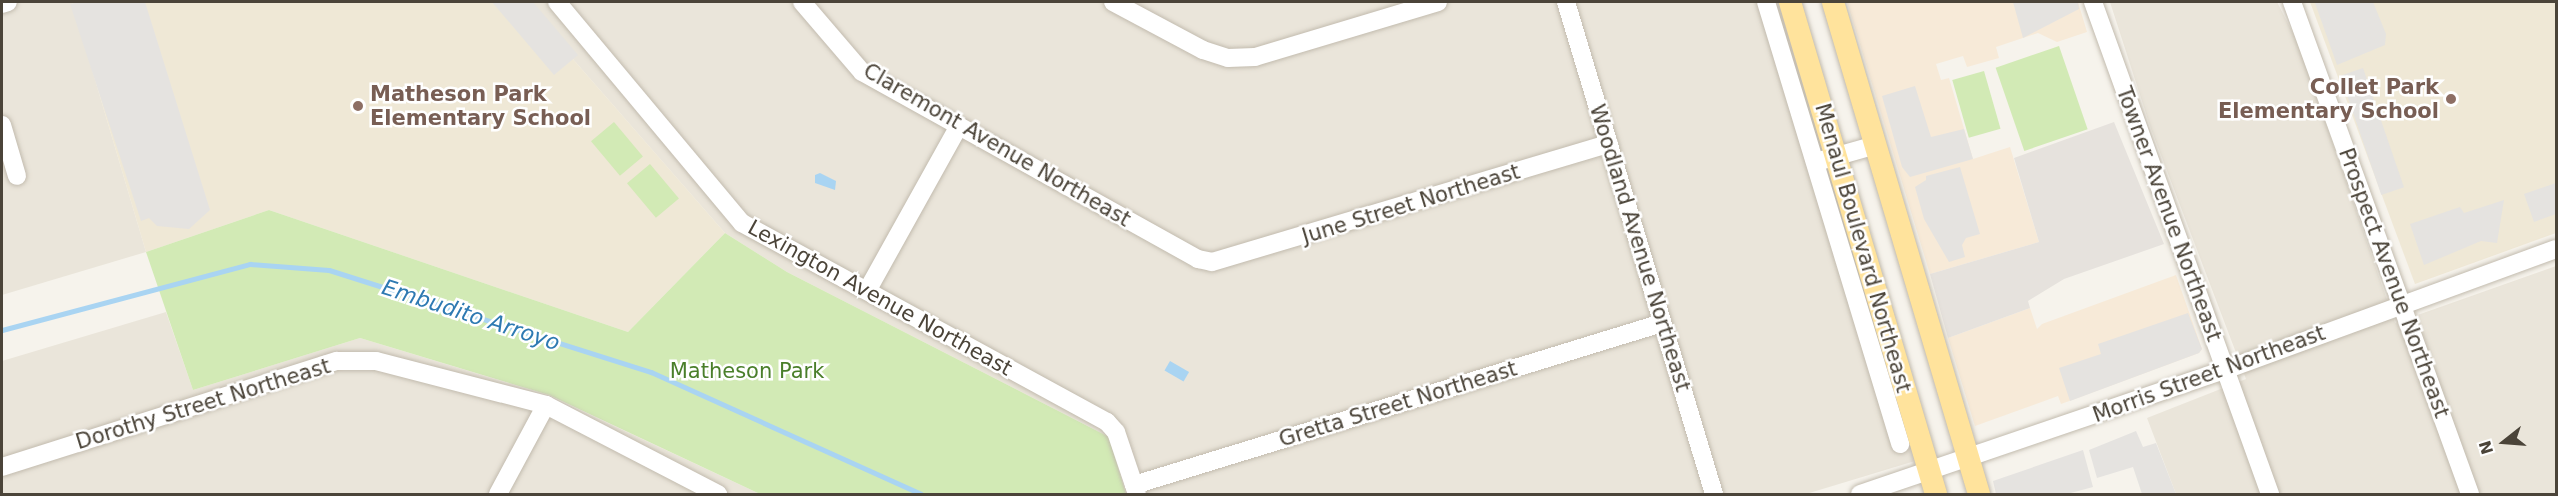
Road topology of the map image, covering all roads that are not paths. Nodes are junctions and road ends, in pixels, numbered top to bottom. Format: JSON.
{"nodes":[{"id":1,"x":8,"y":2,"type":"edge"},
{"id":2,"x":557,"y":2,"type":"edge"},
{"id":3,"x":802,"y":2,"type":"edge"},
{"id":4,"x":1113,"y":2,"type":"edge"},
{"id":5,"x":1437,"y":2,"type":"edge"},
{"id":6,"x":1566,"y":2,"type":"edge"},
{"id":7,"x":1766,"y":2,"type":"edge"},
{"id":8,"x":1790,"y":2,"type":"edge"},
{"id":9,"x":1833,"y":2,"type":"edge"},
{"id":10,"x":2093,"y":2,"type":"edge"},
{"id":11,"x":2293,"y":2,"type":"edge"},
{"id":12,"x":2,"y":4,"type":"edge"},
{"id":13,"x":2,"y":125,"type":"edge"},
{"id":14,"x":959,"y":126,"type":"junction"},
{"id":15,"x":1609,"y":144,"type":"junction"},
{"id":16,"x":1876,"y":145,"type":"junction"},
{"id":17,"x":1826,"y":159,"type":"junction"},
{"id":18,"x":17,"y":176,"type":"dead end"},
{"id":19,"x":2556,"y":249,"type":"edge"},
{"id":20,"x":1212,"y":262,"type":"joint"},
{"id":21,"x":867,"y":291,"type":"junction"},
{"id":22,"x":2402,"y":304,"type":"junction"},
{"id":23,"x":1662,"y":323,"type":"junction"},
{"id":24,"x":2225,"y":370,"type":"junction"},
{"id":25,"x":546,"y":405,"type":"junction"},
{"id":26,"x":1900,"y":444,"type":"dead end"},
{"id":27,"x":1968,"y":459,"type":"junction"},
{"id":28,"x":2,"y":467,"type":"edge"},
{"id":29,"x":1932,"y":484,"type":"edge"},
{"id":30,"x":1136,"y":490,"type":"edge"},
{"id":31,"x":498,"y":495,"type":"edge"},
{"id":32,"x":718,"y":495,"type":"edge"},
{"id":33,"x":1714,"y":495,"type":"edge"},
{"id":34,"x":1860,"y":495,"type":"edge"},
{"id":35,"x":1979,"y":495,"type":"edge"},
{"id":36,"x":2270,"y":495,"type":"edge"},
{"id":37,"x":2470,"y":495,"type":"edge"}],
"edges":[{"from":1,"to":12,"type":"street"},
{"from":2,"to":21,"type":"street","name":"Lexington Avenue Northeast"},
{"from":3,"to":14,"type":"street","name":"Claremont Avenue Northeast"},
{"from":4,"to":5,"type":"street"},
{"from":6,"to":15,"type":"street","name":"Woodland Avenue Northeast"},
{"from":7,"to":17,"type":"street"},
{"from":8,"to":17,"type":"main road","name":"Menaul Boulevard Northeast"},
{"from":9,"to":16,"type":"main road","name":"Menaul Boulevard Northeast"},
{"from":10,"to":24,"type":"street","name":"Towner Avenue Northeast"},
{"from":11,"to":22,"type":"street","name":"Prospect Avenue Northeast"},
{"from":13,"to":18,"type":"street"},
{"from":14,"to":20,"type":"street","name":"Claremont Avenue Northeast"},
{"from":14,"to":21,"type":"street"},
{"from":15,"to":20,"type":"street","name":"June Street Northeast"},
{"from":15,"to":23,"type":"street","name":"Woodland Avenue Northeast"},
{"from":16,"to":17,"type":"street"},
{"from":16,"to":27,"type":"main road","name":"Menaul Boulevard Northeast"},
{"from":17,"to":26,"type":"street"},
{"from":17,"to":29,"type":"main road","name":"Menaul Boulevard Northeast"},
{"from":19,"to":22,"type":"street","name":"Morris Street Northeast"},
{"from":21,"to":30,"type":"street","name":"Lexington Avenue Northeast"},
{"from":22,"to":24,"type":"street","name":"Morris Street Northeast"},
{"from":22,"to":37,"type":"street","name":"Prospect Avenue Northeast"},
{"from":23,"to":30,"type":"street","name":"Gretta Street Northeast"},
{"from":23,"to":33,"type":"street","name":"Woodland Avenue Northeast"},
{"from":24,"to":27,"type":"street","name":"Morris Street Northeast"},
{"from":24,"to":36,"type":"street","name":"Towner Avenue Northeast"},
{"from":25,"to":28,"type":"street","name":"Dorothy Street Northeast"},
{"from":25,"to":31,"type":"street"},
{"from":25,"to":32,"type":"street","name":"Dorothy Street Northeast"},
{"from":27,"to":29,"type":"street","name":"Morris Street Northeast"},
{"from":27,"to":35,"type":"main road","name":"Menaul Boulevard Northeast"},
{"from":29,"to":34,"type":"street","name":"Morris Street Northeast"}]}
